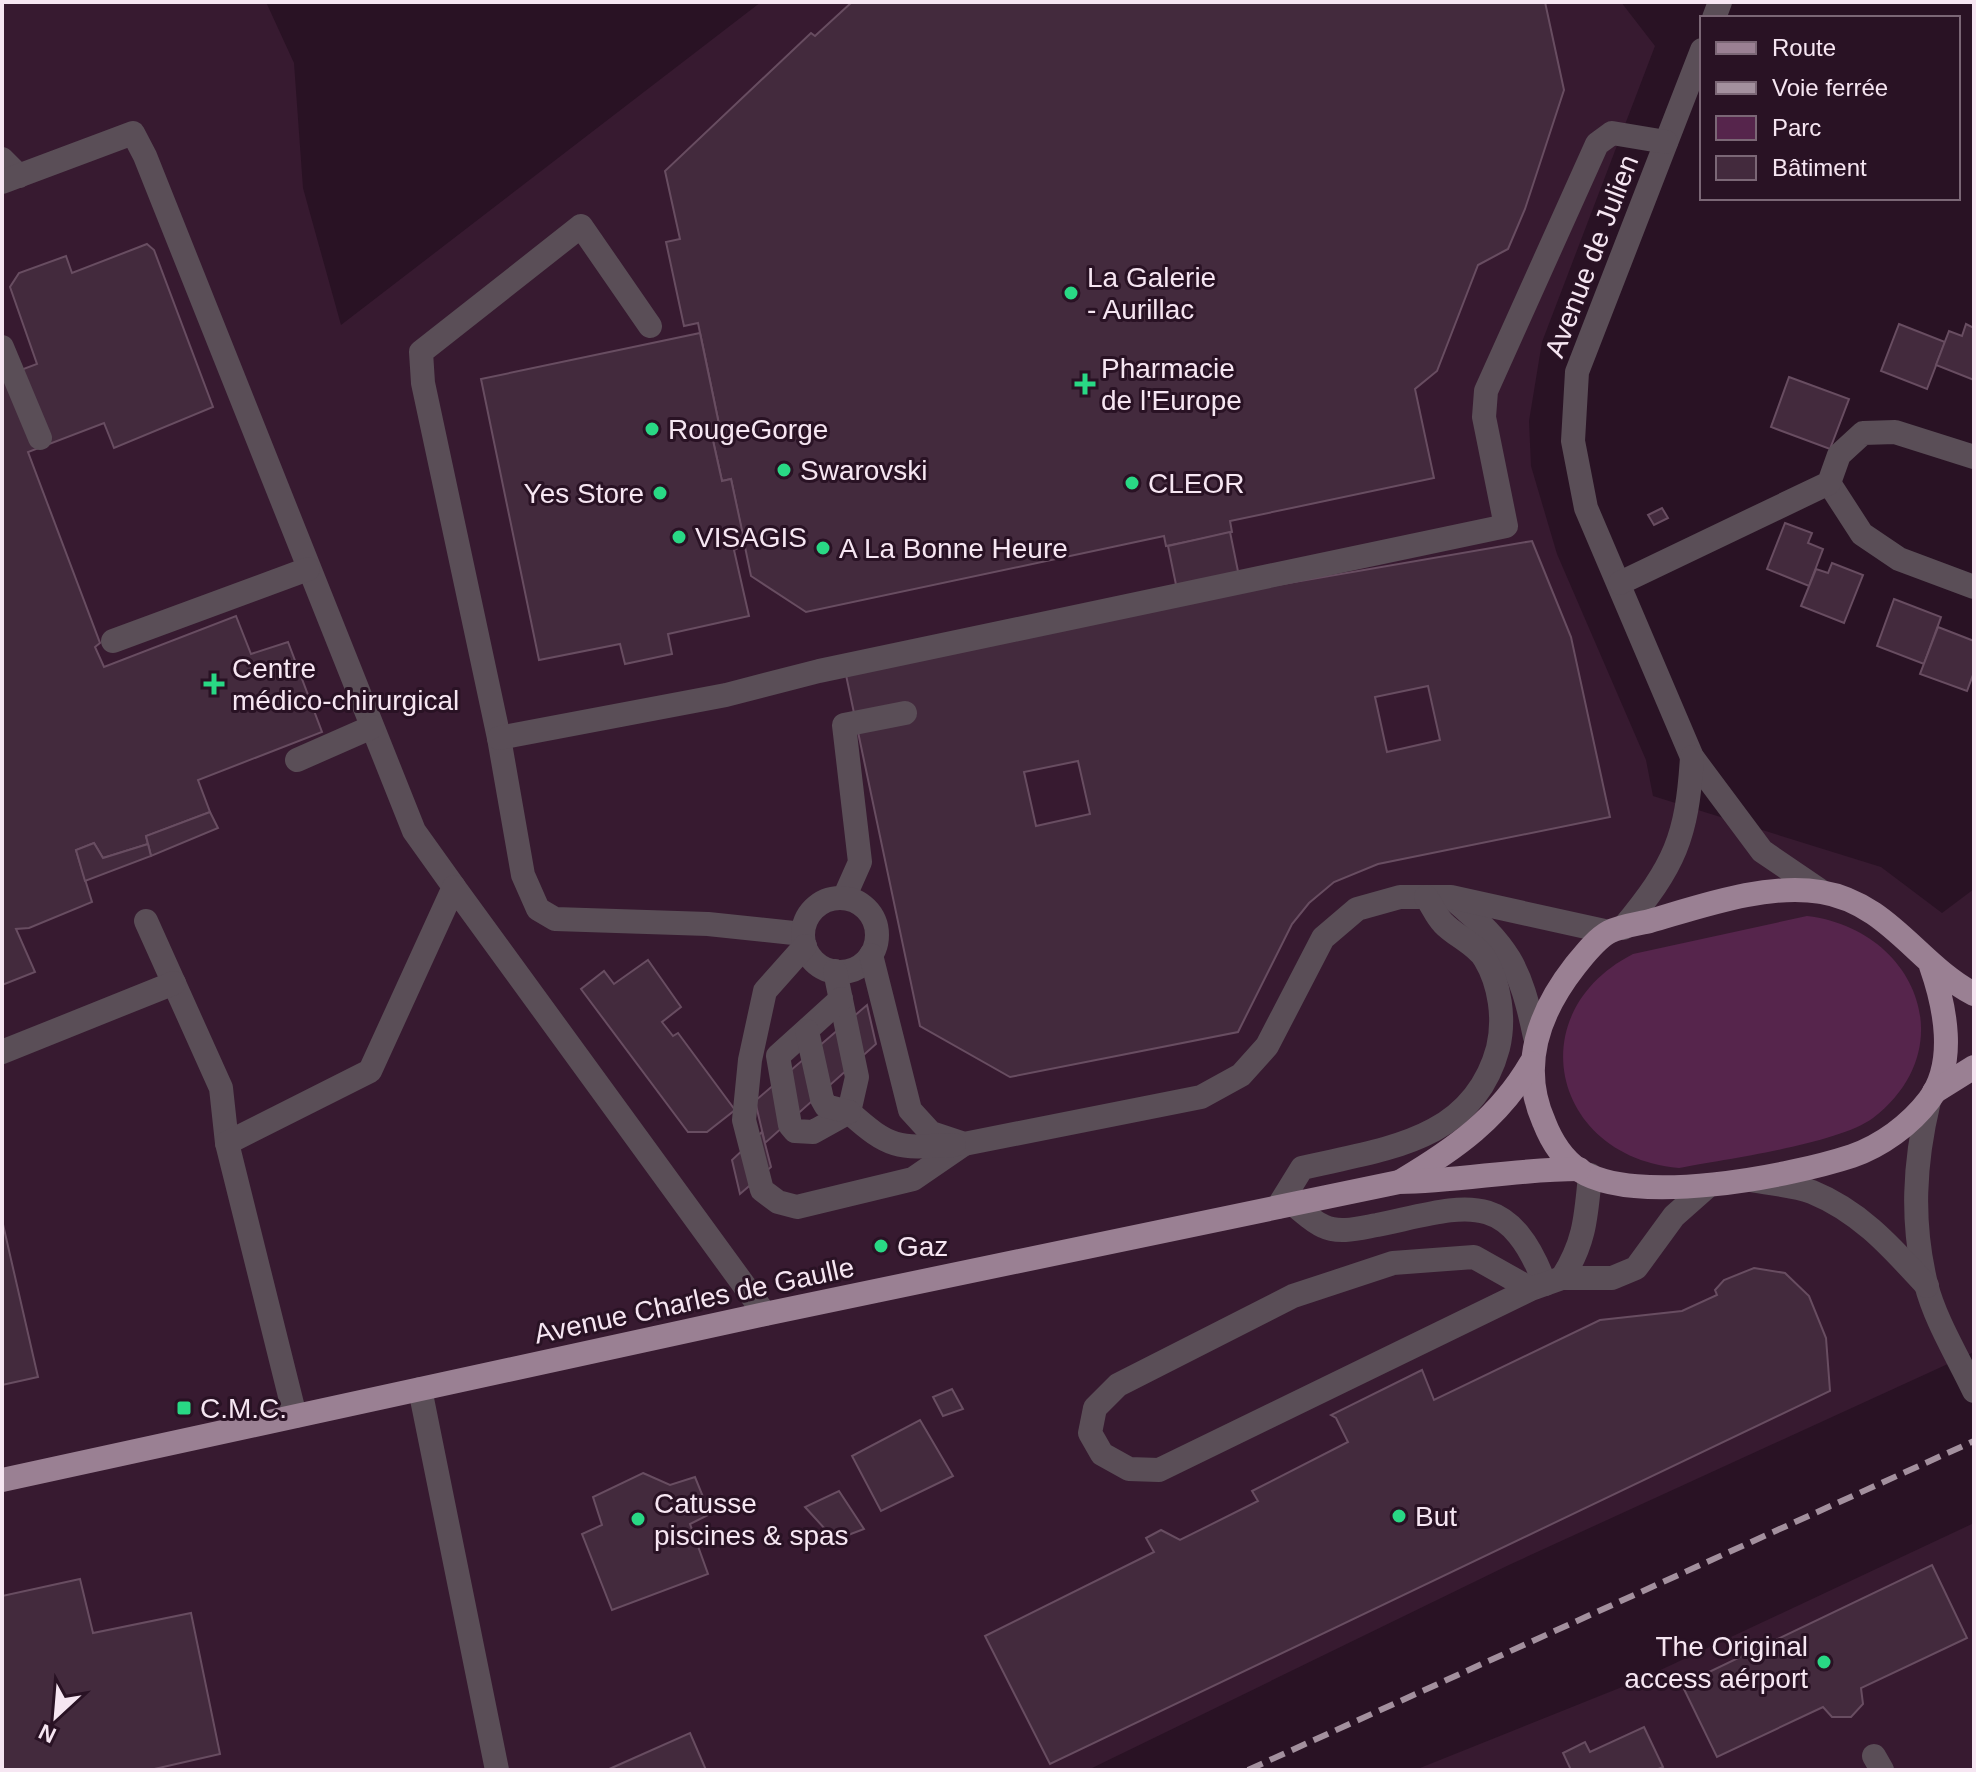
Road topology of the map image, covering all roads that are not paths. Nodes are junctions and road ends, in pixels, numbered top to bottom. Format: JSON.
{"nodes":[{"id":1,"x":1700,"y":55,"type":"edge"},
{"id":2,"x":1666,"y":142,"type":"junction"},
{"id":3,"x":8,"y":172,"type":"edge"},
{"id":4,"x":650,"y":326,"type":"dead end"},
{"id":5,"x":2,"y":347,"type":"edge"},
{"id":6,"x":40,"y":438,"type":"dead end"},
{"id":7,"x":1974,"y":457,"type":"edge"},
{"id":8,"x":1829,"y":483,"type":"junction"},
{"id":9,"x":308,"y":569,"type":"junction"},
{"id":10,"x":1620,"y":583,"type":"junction"},
{"id":11,"x":1974,"y":587,"type":"edge"},
{"id":12,"x":113,"y":641,"type":"dead end"},
{"id":13,"x":905,"y":713,"type":"dead end"},
{"id":14,"x":372,"y":727,"type":"junction"},
{"id":15,"x":499,"y":738,"type":"junction"},
{"id":16,"x":1692,"y":757,"type":"junction"},
{"id":17,"x":297,"y":760,"type":"dead end"},
{"id":18,"x":454,"y":887,"type":"junction"},
{"id":19,"x":1822,"y":892,"type":"junction"},
{"id":20,"x":1426,"y":897,"type":"junction"},
{"id":21,"x":1451,"y":897,"type":"junction"},
{"id":22,"x":844,"y":898,"type":"junction"},
{"id":23,"x":146,"y":921,"type":"dead end"},
{"id":24,"x":1616,"y":930,"type":"junction"},
{"id":25,"x":804,"y":940,"type":"junction"},
{"id":26,"x":871,"y":955,"type":"junction"},
{"id":27,"x":1931,"y":966,"type":"junction"},
{"id":28,"x":835,"y":971,"type":"junction"},
{"id":29,"x":174,"y":983,"type":"junction"},
{"id":30,"x":1974,"y":994,"type":"edge"},
{"id":31,"x":841,"y":999,"type":"junction"},
{"id":32,"x":807,"y":1031,"type":"junction"},
{"id":33,"x":1535,"y":1037,"type":"junction"},
{"id":34,"x":2,"y":1052,"type":"edge"},
{"id":35,"x":1531,"y":1063,"type":"junction"},
{"id":36,"x":1974,"y":1067,"type":"edge"},
{"id":37,"x":1931,"y":1096,"type":"junction"},
{"id":38,"x":849,"y":1112,"type":"junction"},
{"id":39,"x":227,"y":1143,"type":"junction"},
{"id":40,"x":964,"y":1144,"type":"junction"},
{"id":41,"x":1585,"y":1172,"type":"junction"},
{"id":42,"x":1751,"y":1180,"type":"junction"},
{"id":43,"x":1399,"y":1182,"type":"junction"},
{"id":44,"x":1709,"y":1185,"type":"junction"},
{"id":45,"x":1286,"y":1206,"type":"junction"},
{"id":46,"x":1546,"y":1284,"type":"junction"},
{"id":47,"x":1927,"y":1286,"type":"junction"},
{"id":48,"x":765,"y":1314,"type":"junction"},
{"id":49,"x":420,"y":1389,"type":"junction"},
{"id":50,"x":1974,"y":1391,"type":"edge"},
{"id":51,"x":295,"y":1416,"type":"junction"},
{"id":52,"x":2,"y":1480,"type":"edge"},
{"id":53,"x":497,"y":1770,"type":"edge"}],
"edges":[{"from":1,"to":2,"type":"street","name":"Avenue de Julien"},
{"from":2,"to":10,"type":"street","name":"Avenue de Julien"},
{"from":2,"to":15,"type":"street"},
{"from":3,"to":9,"type":"street"},
{"from":4,"to":15,"type":"street"},
{"from":5,"to":6,"type":"street"},
{"from":7,"to":8,"type":"street"},
{"from":8,"to":10,"type":"street"},
{"from":8,"to":11,"type":"street"},
{"from":9,"to":12,"type":"street"},
{"from":9,"to":14,"type":"street"},
{"from":10,"to":16,"type":"street","name":"Avenue de Julien"},
{"from":13,"to":22,"type":"street"},
{"from":14,"to":17,"type":"street"},
{"from":14,"to":18,"type":"street"},
{"from":15,"to":25,"type":"street"},
{"from":16,"to":19,"type":"street","name":"Avenue de Julien"},
{"from":16,"to":24,"type":"street","name":"Avenue de Julien"},
{"from":18,"to":39,"type":"street"},
{"from":18,"to":48,"type":"street"},
{"from":19,"to":24,"type":"main road"},
{"from":19,"to":27,"type":"main road"},
{"from":20,"to":21,"type":"street"},
{"from":20,"to":40,"type":"street"},
{"from":20,"to":45,"type":"street"},
{"from":21,"to":24,"type":"street"},
{"from":21,"to":33,"type":"street"},
{"from":22,"to":25,"type":"street"},
{"from":22,"to":26,"type":"street"},
{"from":23,"to":29,"type":"street"},
{"from":24,"to":33,"type":"main road"},
{"from":25,"to":28,"type":"street"},
{"from":25,"to":40,"type":"street"},
{"from":26,"to":28,"type":"street"},
{"from":26,"to":40,"type":"street"},
{"from":27,"to":30,"type":"main road"},
{"from":27,"to":37,"type":"main road"},
{"from":28,"to":31,"type":"street"},
{"from":29,"to":34,"type":"street"},
{"from":29,"to":39,"type":"street"},
{"from":31,"to":32,"type":"street"},
{"from":31,"to":38,"type":"street"},
{"from":32,"to":38,"type":"street"},
{"from":32,"to":38,"type":"street"},
{"from":33,"to":35,"type":"main road"},
{"from":35,"to":41,"type":"main road"},
{"from":35,"to":43,"type":"main road","name":"Avenue Charles de Gaulle"},
{"from":36,"to":37,"type":"main road"},
{"from":37,"to":42,"type":"main road","name":"Avenue Charles de Gaulle"},
{"from":37,"to":47,"type":"street"},
{"from":38,"to":40,"type":"street"},
{"from":39,"to":51,"type":"street"},
{"from":41,"to":43,"type":"main road","name":"Avenue Charles de Gaulle"},
{"from":41,"to":44,"type":"main road","name":"Avenue Charles de Gaulle"},
{"from":41,"to":46,"type":"street"},
{"from":42,"to":44,"type":"main road","name":"Avenue Charles de Gaulle"},
{"from":42,"to":47,"type":"street"},
{"from":43,"to":45,"type":"main road","name":"Avenue Charles de Gaulle"},
{"from":44,"to":46,"type":"street"},
{"from":45,"to":46,"type":"street"},
{"from":45,"to":48,"type":"main road","name":"Avenue Charles de Gaulle"},
{"from":46,"to":46,"type":"street"},
{"from":47,"to":50,"type":"street"},
{"from":48,"to":49,"type":"main road","name":"Avenue Charles de Gaulle"},
{"from":49,"to":51,"type":"main road","name":"Avenue Charles de Gaulle"},
{"from":49,"to":53,"type":"street"},
{"from":51,"to":52,"type":"main road","name":"Avenue Charles de Gaulle"}]}
